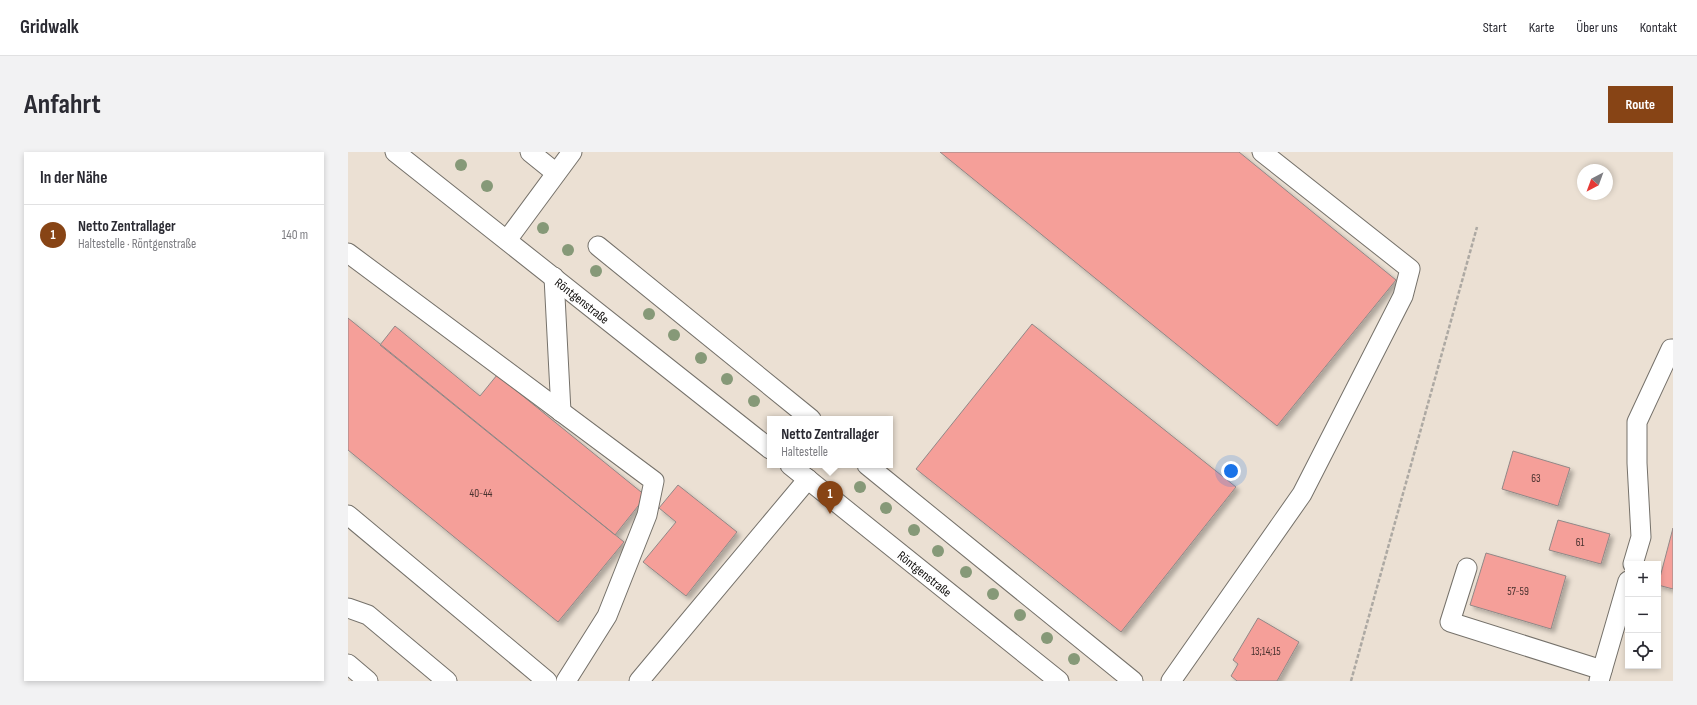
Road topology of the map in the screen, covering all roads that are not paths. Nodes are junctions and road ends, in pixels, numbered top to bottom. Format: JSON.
{"nodes":[{"id":1,"x":395,"y":152,"type":"edge"},
{"id":2,"x":530,"y":152,"type":"edge"},
{"id":3,"x":572,"y":152,"type":"edge"},
{"id":4,"x":1262,"y":152,"type":"edge"},
{"id":5,"x":556,"y":173,"type":"junction"},
{"id":6,"x":507,"y":240,"type":"junction"},
{"id":7,"x":598,"y":246,"type":"dead end"},
{"id":8,"x":348,"y":253,"type":"edge"},
{"id":9,"x":554,"y":277,"type":"junction"},
{"id":10,"x":1673,"y":349,"type":"edge"},
{"id":11,"x":561,"y":412,"type":"junction"},
{"id":12,"x":807,"y":416,"type":"edge"},
{"id":13,"x":767,"y":447,"type":"edge"},
{"id":14,"x":794,"y":468,"type":"edge"},
{"id":15,"x":871,"y":468,"type":"edge"},
{"id":16,"x":808,"y":479,"type":"junction"},
{"id":17,"x":348,"y":515,"type":"edge"},
{"id":18,"x":1634,"y":561,"type":"edge"},
{"id":19,"x":1467,"y":568,"type":"dead end"},
{"id":20,"x":1625,"y":592,"type":"edge"},
{"id":21,"x":348,"y":608,"type":"edge"},
{"id":22,"x":348,"y":664,"type":"edge"},
{"id":23,"x":1601,"y":676,"type":"edge"},
{"id":24,"x":368,"y":681,"type":"edge"},
{"id":25,"x":447,"y":681,"type":"edge"},
{"id":26,"x":547,"y":681,"type":"edge"},
{"id":27,"x":566,"y":681,"type":"edge"},
{"id":28,"x":638,"y":681,"type":"edge"},
{"id":29,"x":1060,"y":681,"type":"edge"},
{"id":30,"x":1133,"y":681,"type":"edge"},
{"id":31,"x":1171,"y":681,"type":"edge"}],
"edges":[{"from":1,"to":6,"type":"street","name":"Röntgenstraße"},
{"from":2,"to":5,"type":"street"},
{"from":3,"to":5,"type":"street"},
{"from":4,"to":31,"type":"street"},
{"from":5,"to":6,"type":"street"},
{"from":6,"to":9,"type":"street","name":"Röntgenstraße"},
{"from":7,"to":12,"type":"street"},
{"from":8,"to":11,"type":"street"},
{"from":9,"to":11,"type":"street"},
{"from":9,"to":13,"type":"street","name":"Röntgenstraße"},
{"from":10,"to":18,"type":"street"},
{"from":11,"to":27,"type":"street"},
{"from":14,"to":16,"type":"street","name":"Röntgenstraße"},
{"from":15,"to":30,"type":"street"},
{"from":16,"to":28,"type":"street"},
{"from":16,"to":29,"type":"street","name":"Röntgenstraße"},
{"from":17,"to":26,"type":"street"},
{"from":19,"to":23,"type":"street"},
{"from":20,"to":23,"type":"street"},
{"from":21,"to":25,"type":"street"},
{"from":22,"to":24,"type":"street"}]}
